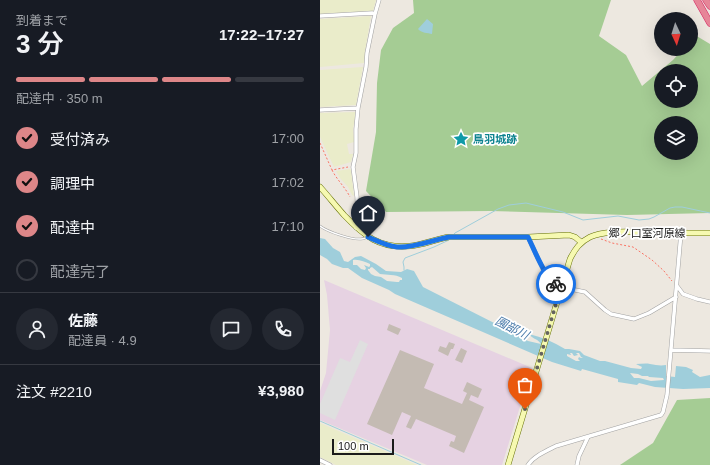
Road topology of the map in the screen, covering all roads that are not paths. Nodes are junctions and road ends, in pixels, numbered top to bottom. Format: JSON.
{"nodes":[{"id":1,"x":379,"y":0,"type":"edge"},
{"id":2,"x":698,"y":0,"type":"edge"},
{"id":3,"x":706,"y":0,"type":"edge"},
{"id":4,"x":710,"y":6,"type":"edge"},
{"id":5,"x":374,"y":14,"type":"junction"},
{"id":6,"x":320,"y":16,"type":"edge"},
{"id":7,"x":710,"y":16,"type":"edge"},
{"id":8,"x":710,"y":23,"type":"edge"},
{"id":9,"x":358,"y":108,"type":"junction"},
{"id":10,"x":320,"y":110,"type":"edge"},
{"id":11,"x":320,"y":187,"type":"edge"},
{"id":12,"x":320,"y":226,"type":"edge"},
{"id":13,"x":356,"y":228,"type":"junction"},
{"id":14,"x":681,"y":233,"type":"junction"},
{"id":15,"x":710,"y":234,"type":"edge"},
{"id":16,"x":368,"y":237,"type":"junction"},
{"id":17,"x":528,"y":237,"type":"junction"},
{"id":18,"x":581,"y":242,"type":"junction"},
{"id":19,"x":677,"y":286,"type":"junction"},
{"id":20,"x":561,"y":287,"type":"junction"},
{"id":21,"x":676,"y":297,"type":"junction"},
{"id":22,"x":710,"y":302,"type":"edge"},
{"id":23,"x":671,"y":351,"type":"junction"},
{"id":24,"x":710,"y":351,"type":"edge"},
{"id":25,"x":588,"y":437,"type":"junction"},
{"id":26,"x":320,"y":460,"type":"edge"},
{"id":27,"x":330,"y":465,"type":"edge"},
{"id":28,"x":508,"y":465,"type":"edge"},
{"id":29,"x":528,"y":465,"type":"edge"},
{"id":30,"x":577,"y":465,"type":"edge"}],
"edges":[{"from":1,"to":5,"type":"street"},
{"from":2,"to":7,"type":"highway"},
{"from":2,"to":8,"type":"highway"},
{"from":3,"to":4,"type":"highway"},
{"from":5,"to":6,"type":"street"},
{"from":5,"to":9,"type":"street"},
{"from":9,"to":10,"type":"street"},
{"from":9,"to":13,"type":"street"},
{"from":11,"to":13,"type":"main road"},
{"from":12,"to":16,"type":"lane"},
{"from":13,"to":16,"type":"main road"},
{"from":14,"to":15,"type":"main road","name":"郷ノ口室河原線"},
{"from":14,"to":18,"type":"main road","name":"郷ノ口室河原線"},
{"from":14,"to":19,"type":"street"},
{"from":16,"to":17,"type":"main road"},
{"from":17,"to":18,"type":"main road"},
{"from":17,"to":20,"type":"street"},
{"from":18,"to":20,"type":"main road"},
{"from":19,"to":21,"type":"street"},
{"from":19,"to":22,"type":"street"},
{"from":20,"to":21,"type":"street"},
{"from":20,"to":28,"type":"main road"},
{"from":21,"to":23,"type":"street"},
{"from":23,"to":24,"type":"street"},
{"from":23,"to":25,"type":"street"},
{"from":25,"to":29,"type":"street"},
{"from":25,"to":30,"type":"street"},
{"from":26,"to":27,"type":"street"}]}
